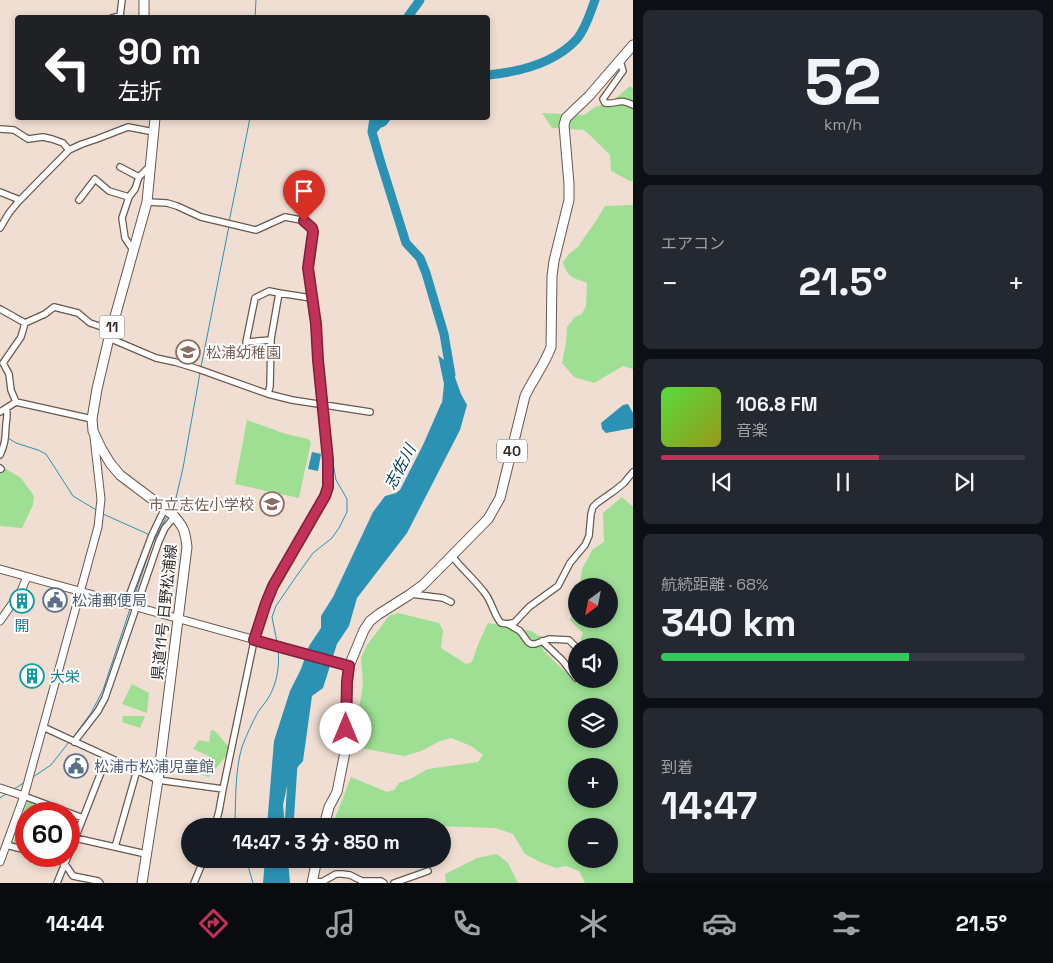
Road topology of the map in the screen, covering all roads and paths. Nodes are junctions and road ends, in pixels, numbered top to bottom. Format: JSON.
{"nodes":[{"id":1,"x":122,"y":0,"type":"edge"},
{"id":2,"x":144,"y":0,"type":"edge"},
{"id":3,"x":120,"y":15,"type":"edge"},
{"id":4,"x":144,"y":15,"type":"edge"},
{"id":5,"x":633,"y":45,"type":"edge"},
{"id":6,"x":620,"y":61,"type":"junction"},
{"id":7,"x":633,"y":105,"type":"edge"},
{"id":8,"x":155,"y":120,"type":"edge"},
{"id":9,"x":0,"y":129,"type":"edge"},
{"id":10,"x":154,"y":132,"type":"junction"},
{"id":11,"x":69,"y":150,"type":"junction"},
{"id":12,"x":151,"y":165,"type":"junction"},
{"id":13,"x":120,"y":168,"type":"dead end"},
{"id":14,"x":139,"y":177,"type":"junction"},
{"id":15,"x":0,"y":192,"type":"edge"},
{"id":16,"x":129,"y":197,"type":"junction"},
{"id":17,"x":20,"y":200,"type":"junction"},
{"id":18,"x":79,"y":200,"type":"dead end"},
{"id":19,"x":147,"y":202,"type":"junction"},
{"id":20,"x":0,"y":228,"type":"edge"},
{"id":21,"x":133,"y":250,"type":"junction"},
{"id":22,"x":279,"y":293,"type":"junction"},
{"id":23,"x":311,"y":298,"type":"junction"},
{"id":24,"x":0,"y":309,"type":"edge"},
{"id":25,"x":25,"y":323,"type":"junction"},
{"id":26,"x":110,"y":334,"type":"junction"},
{"id":27,"x":271,"y":340,"type":"junction"},
{"id":28,"x":268,"y":394,"type":"junction"},
{"id":29,"x":16,"y":402,"type":"junction"},
{"id":30,"x":322,"y":404,"type":"junction"},
{"id":31,"x":6,"y":408,"type":"junction"},
{"id":32,"x":0,"y":412,"type":"edge"},
{"id":33,"x":370,"y":412,"type":"dead end"},
{"id":34,"x":92,"y":419,"type":"junction"},
{"id":35,"x":94,"y":431,"type":"junction"},
{"id":36,"x":0,"y":455,"type":"edge"},
{"id":37,"x":633,"y":472,"type":"edge"},
{"id":38,"x":165,"y":508,"type":"junction"},
{"id":39,"x":174,"y":515,"type":"junction"},
{"id":40,"x":452,"y":556,"type":"junction"},
{"id":41,"x":0,"y":569,"type":"edge"},
{"id":42,"x":28,"y":577,"type":"junction"},
{"id":43,"x":80,"y":592,"type":"junction"},
{"id":44,"x":411,"y":594,"type":"junction"},
{"id":45,"x":451,"y":602,"type":"dead end"},
{"id":46,"x":131,"y":605,"type":"junction"},
{"id":47,"x":177,"y":619,"type":"junction"},
{"id":48,"x":0,"y":621,"type":"edge"},
{"id":49,"x":508,"y":624,"type":"junction"},
{"id":50,"x":254,"y":640,"type":"junction"},
{"id":51,"x":568,"y":640,"type":"edge"},
{"id":52,"x":542,"y":641,"type":"junction"},
{"id":53,"x":345,"y":666,"type":"junction"},
{"id":54,"x":568,"y":668,"type":"edge"},
{"id":55,"x":43,"y":727,"type":"junction"},
{"id":56,"x":75,"y":743,"type":"junction"},
{"id":57,"x":107,"y":757,"type":"junction"},
{"id":58,"x":137,"y":770,"type":"junction"},
{"id":59,"x":158,"y":780,"type":"junction"},
{"id":60,"x":0,"y":789,"type":"edge"},
{"id":61,"x":223,"y":789,"type":"junction"},
{"id":62,"x":24,"y":796,"type":"junction"},
{"id":63,"x":83,"y":818,"type":"junction"},
{"id":64,"x":217,"y":818,"type":"edge"},
{"id":65,"x":326,"y":818,"type":"edge"},
{"id":66,"x":80,"y":826,"type":"edge"},
{"id":67,"x":80,"y":839,"type":"edge"},
{"id":68,"x":6,"y":845,"type":"junction"},
{"id":69,"x":15,"y":847,"type":"edge"},
{"id":70,"x":115,"y":847,"type":"junction"},
{"id":71,"x":146,"y":854,"type":"junction"},
{"id":72,"x":0,"y":862,"type":"edge"},
{"id":73,"x":64,"y":867,"type":"edge"},
{"id":74,"x":67,"y":867,"type":"edge"},
{"id":75,"x":200,"y":868,"type":"edge"},
{"id":76,"x":315,"y":868,"type":"edge"},
{"id":77,"x":428,"y":871,"type":"dead end"},
{"id":78,"x":312,"y":882,"type":"edge"},
{"id":79,"x":57,"y":883,"type":"edge"},
{"id":80,"x":100,"y":883,"type":"edge"},
{"id":81,"x":142,"y":883,"type":"edge"},
{"id":82,"x":194,"y":883,"type":"edge"},
{"id":83,"x":384,"y":883,"type":"edge"},
{"id":84,"x":394,"y":883,"type":"edge"}],
"edges":[{"from":1,"to":3,"type":"street"},
{"from":2,"to":4,"type":"main road"},
{"from":5,"to":6,"type":"main road","number":"40"},
{"from":6,"to":7,"type":"street"},
{"from":6,"to":40,"type":"main road","number":"40"},
{"from":8,"to":10,"type":"main road","name":"県道11号 日野松浦線","number":"11"},
{"from":9,"to":11,"type":"street"},
{"from":10,"to":11,"type":"street"},
{"from":10,"to":12,"type":"main road","name":"県道11号 日野松浦線","number":"11"},
{"from":11,"to":17,"type":"street"},
{"from":12,"to":14,"type":"street"},
{"from":12,"to":19,"type":"main road","name":"県道11号 日野松浦線","number":"11"},
{"from":13,"to":14,"type":"street"},
{"from":14,"to":16,"type":"street"},
{"from":15,"to":17,"type":"street"},
{"from":16,"to":18,"type":"street"},
{"from":16,"to":21,"type":"street"},
{"from":17,"to":20,"type":"street"},
{"from":19,"to":21,"type":"main road","name":"県道11号 日野松浦線","number":"11"},
{"from":19,"to":23,"type":"street"},
{"from":21,"to":26,"type":"main road","name":"県道11号 日野松浦線","number":"11"},
{"from":22,"to":23,"type":"street"},
{"from":22,"to":27,"type":"street"},
{"from":22,"to":27,"type":"street"},
{"from":23,"to":30,"type":"street"},
{"from":24,"to":25,"type":"street"},
{"from":25,"to":26,"type":"street"},
{"from":25,"to":29,"type":"street"},
{"from":26,"to":28,"type":"street"},
{"from":26,"to":34,"type":"main road","name":"県道11号 日野松浦線","number":"11"},
{"from":27,"to":28,"type":"street"},
{"from":28,"to":30,"type":"street"},
{"from":29,"to":31,"type":"street"},
{"from":29,"to":34,"type":"street"},
{"from":30,"to":33,"type":"street"},
{"from":30,"to":50,"type":"street"},
{"from":31,"to":32,"type":"street"},
{"from":31,"to":36,"type":"street"},
{"from":34,"to":35,"type":"main road","name":"県道11号 日野松浦線","number":"11"},
{"from":35,"to":38,"type":"main road","name":"県道11号 日野松浦線","number":"11"},
{"from":35,"to":43,"type":"street"},
{"from":37,"to":49,"type":"street"},
{"from":38,"to":39,"type":"main road","name":"県道11号 日野松浦線","number":"11"},
{"from":38,"to":46,"type":"street"},
{"from":39,"to":46,"type":"street"},
{"from":39,"to":47,"type":"main road","name":"県道11号 日野松浦線","number":"11"},
{"from":40,"to":44,"type":"main road","number":"40"},
{"from":40,"to":49,"type":"street"},
{"from":41,"to":42,"type":"street"},
{"from":42,"to":43,"type":"street"},
{"from":42,"to":48,"type":"street"},
{"from":43,"to":46,"type":"street"},
{"from":43,"to":55,"type":"street"},
{"from":44,"to":45,"type":"street"},
{"from":44,"to":53,"type":"main road","number":"40"},
{"from":46,"to":47,"type":"street"},
{"from":46,"to":56,"type":"street"},
{"from":47,"to":50,"type":"street"},
{"from":47,"to":59,"type":"main road","name":"県道11号 日野松浦線","number":"11"},
{"from":49,"to":52,"type":"street"},
{"from":50,"to":53,"type":"street"},
{"from":50,"to":61,"type":"street"},
{"from":51,"to":52,"type":"street"},
{"from":52,"to":54,"type":"street"},
{"from":53,"to":65,"type":"main road","number":"40"},
{"from":55,"to":56,"type":"street"},
{"from":55,"to":62,"type":"street"},
{"from":56,"to":57,"type":"street"},
{"from":57,"to":58,"type":"street"},
{"from":57,"to":63,"type":"street"},
{"from":58,"to":59,"type":"street"},
{"from":58,"to":70,"type":"street"},
{"from":59,"to":61,"type":"street"},
{"from":59,"to":71,"type":"main road","name":"県道11号 日野松浦線","number":"11"},
{"from":60,"to":62,"type":"street"},
{"from":61,"to":64,"type":"street"},
{"from":62,"to":63,"type":"street"},
{"from":62,"to":68,"type":"street"},
{"from":63,"to":66,"type":"street"},
{"from":67,"to":70,"type":"street"},
{"from":68,"to":69,"type":"street"},
{"from":68,"to":72,"type":"street"},
{"from":70,"to":71,"type":"street"},
{"from":71,"to":81,"type":"main road","name":"県道11号 日野松浦線","number":"11"},
{"from":73,"to":79,"type":"street"},
{"from":74,"to":80,"type":"street"},
{"from":75,"to":82,"type":"street"},
{"from":76,"to":78,"type":"main road"},
{"from":77,"to":84,"type":"street"},
{"from":78,"to":83,"type":"street"}]}
